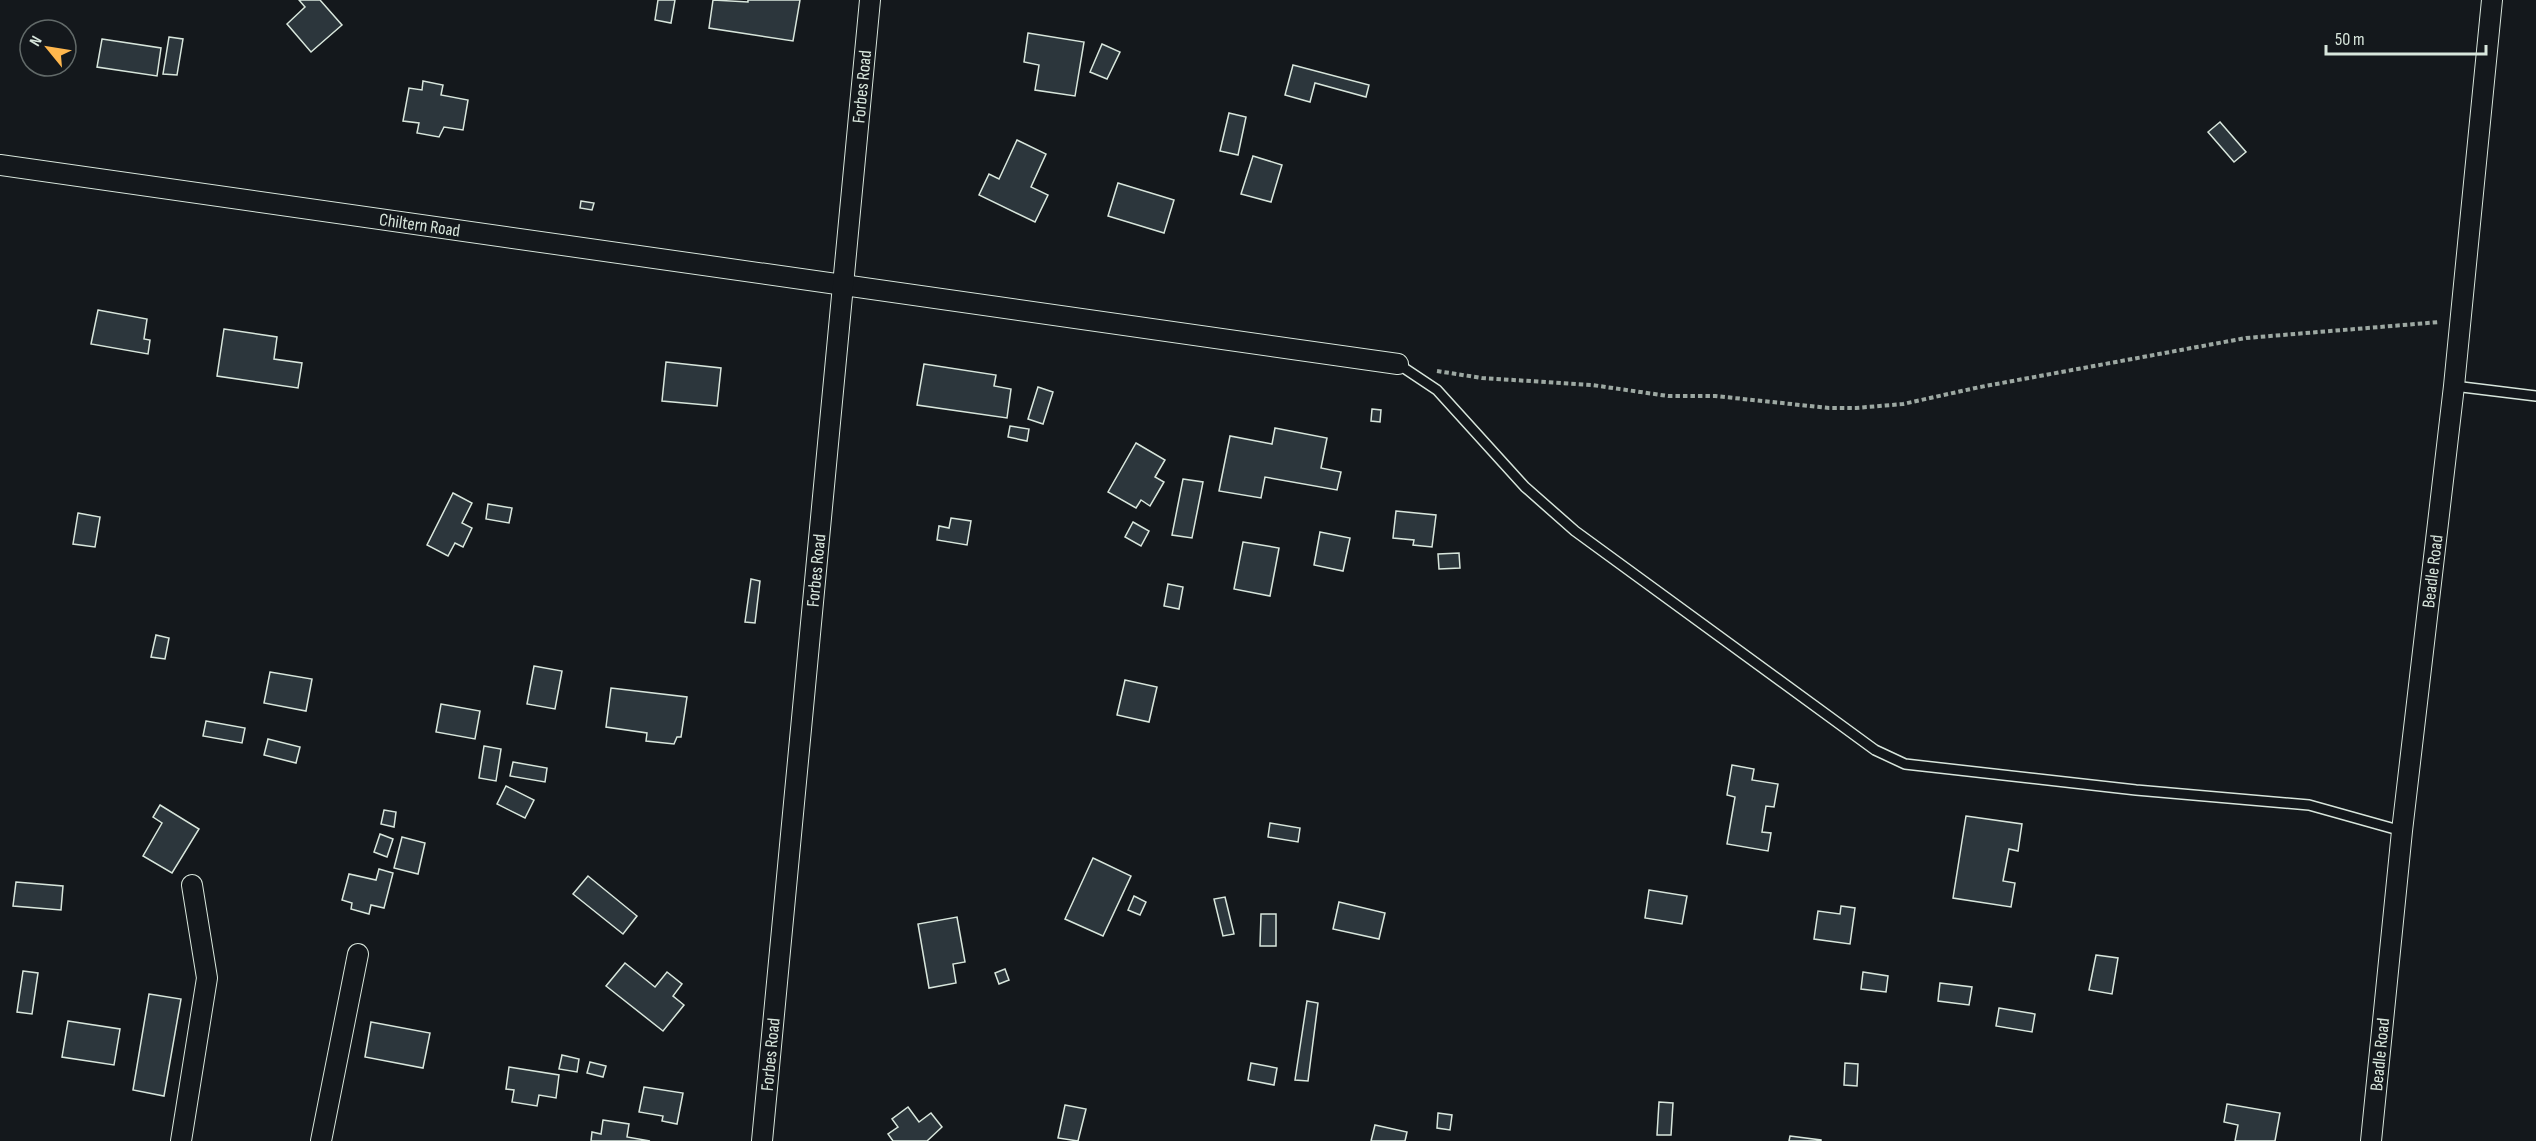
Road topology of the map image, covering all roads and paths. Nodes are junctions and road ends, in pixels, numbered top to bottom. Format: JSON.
{"nodes":[{"id":1,"x":870,"y":0,"type":"edge"},
{"id":2,"x":2492,"y":0,"type":"edge"},
{"id":3,"x":0,"y":165,"type":"edge"},
{"id":4,"x":841,"y":284,"type":"junction"},
{"id":5,"x":2460,"y":320,"type":"junction"},
{"id":6,"x":1398,"y":364,"type":"joint"},
{"id":7,"x":1430,"y":370,"type":"dead end"},
{"id":8,"x":2454,"y":386,"type":"junction"},
{"id":9,"x":2536,"y":396,"type":"edge"},
{"id":10,"x":2402,"y":831,"type":"junction"},
{"id":11,"x":192,"y":885,"type":"dead end"},
{"id":12,"x":358,"y":954,"type":"dead end"},
{"id":13,"x":181,"y":1141,"type":"edge"},
{"id":14,"x":321,"y":1141,"type":"edge"},
{"id":15,"x":762,"y":1141,"type":"edge"},
{"id":16,"x":2371,"y":1141,"type":"edge"}],
"edges":[{"from":1,"to":4,"type":"street","name":"Forbes Road"},
{"from":2,"to":5,"type":"street","name":"Beadle Road"},
{"from":3,"to":4,"type":"street","name":"Chiltern Road"},
{"from":4,"to":6,"type":"street","name":"Chiltern Road"},
{"from":4,"to":15,"type":"street","name":"Forbes Road"},
{"from":5,"to":7,"type":"path"},
{"from":5,"to":8,"type":"street","name":"Beadle Road"},
{"from":6,"to":10,"type":"lane"},
{"from":8,"to":9,"type":"lane"},
{"from":8,"to":10,"type":"street","name":"Beadle Road"},
{"from":10,"to":16,"type":"street","name":"Beadle Road"},
{"from":11,"to":13,"type":"street"},
{"from":12,"to":14,"type":"street"}]}
